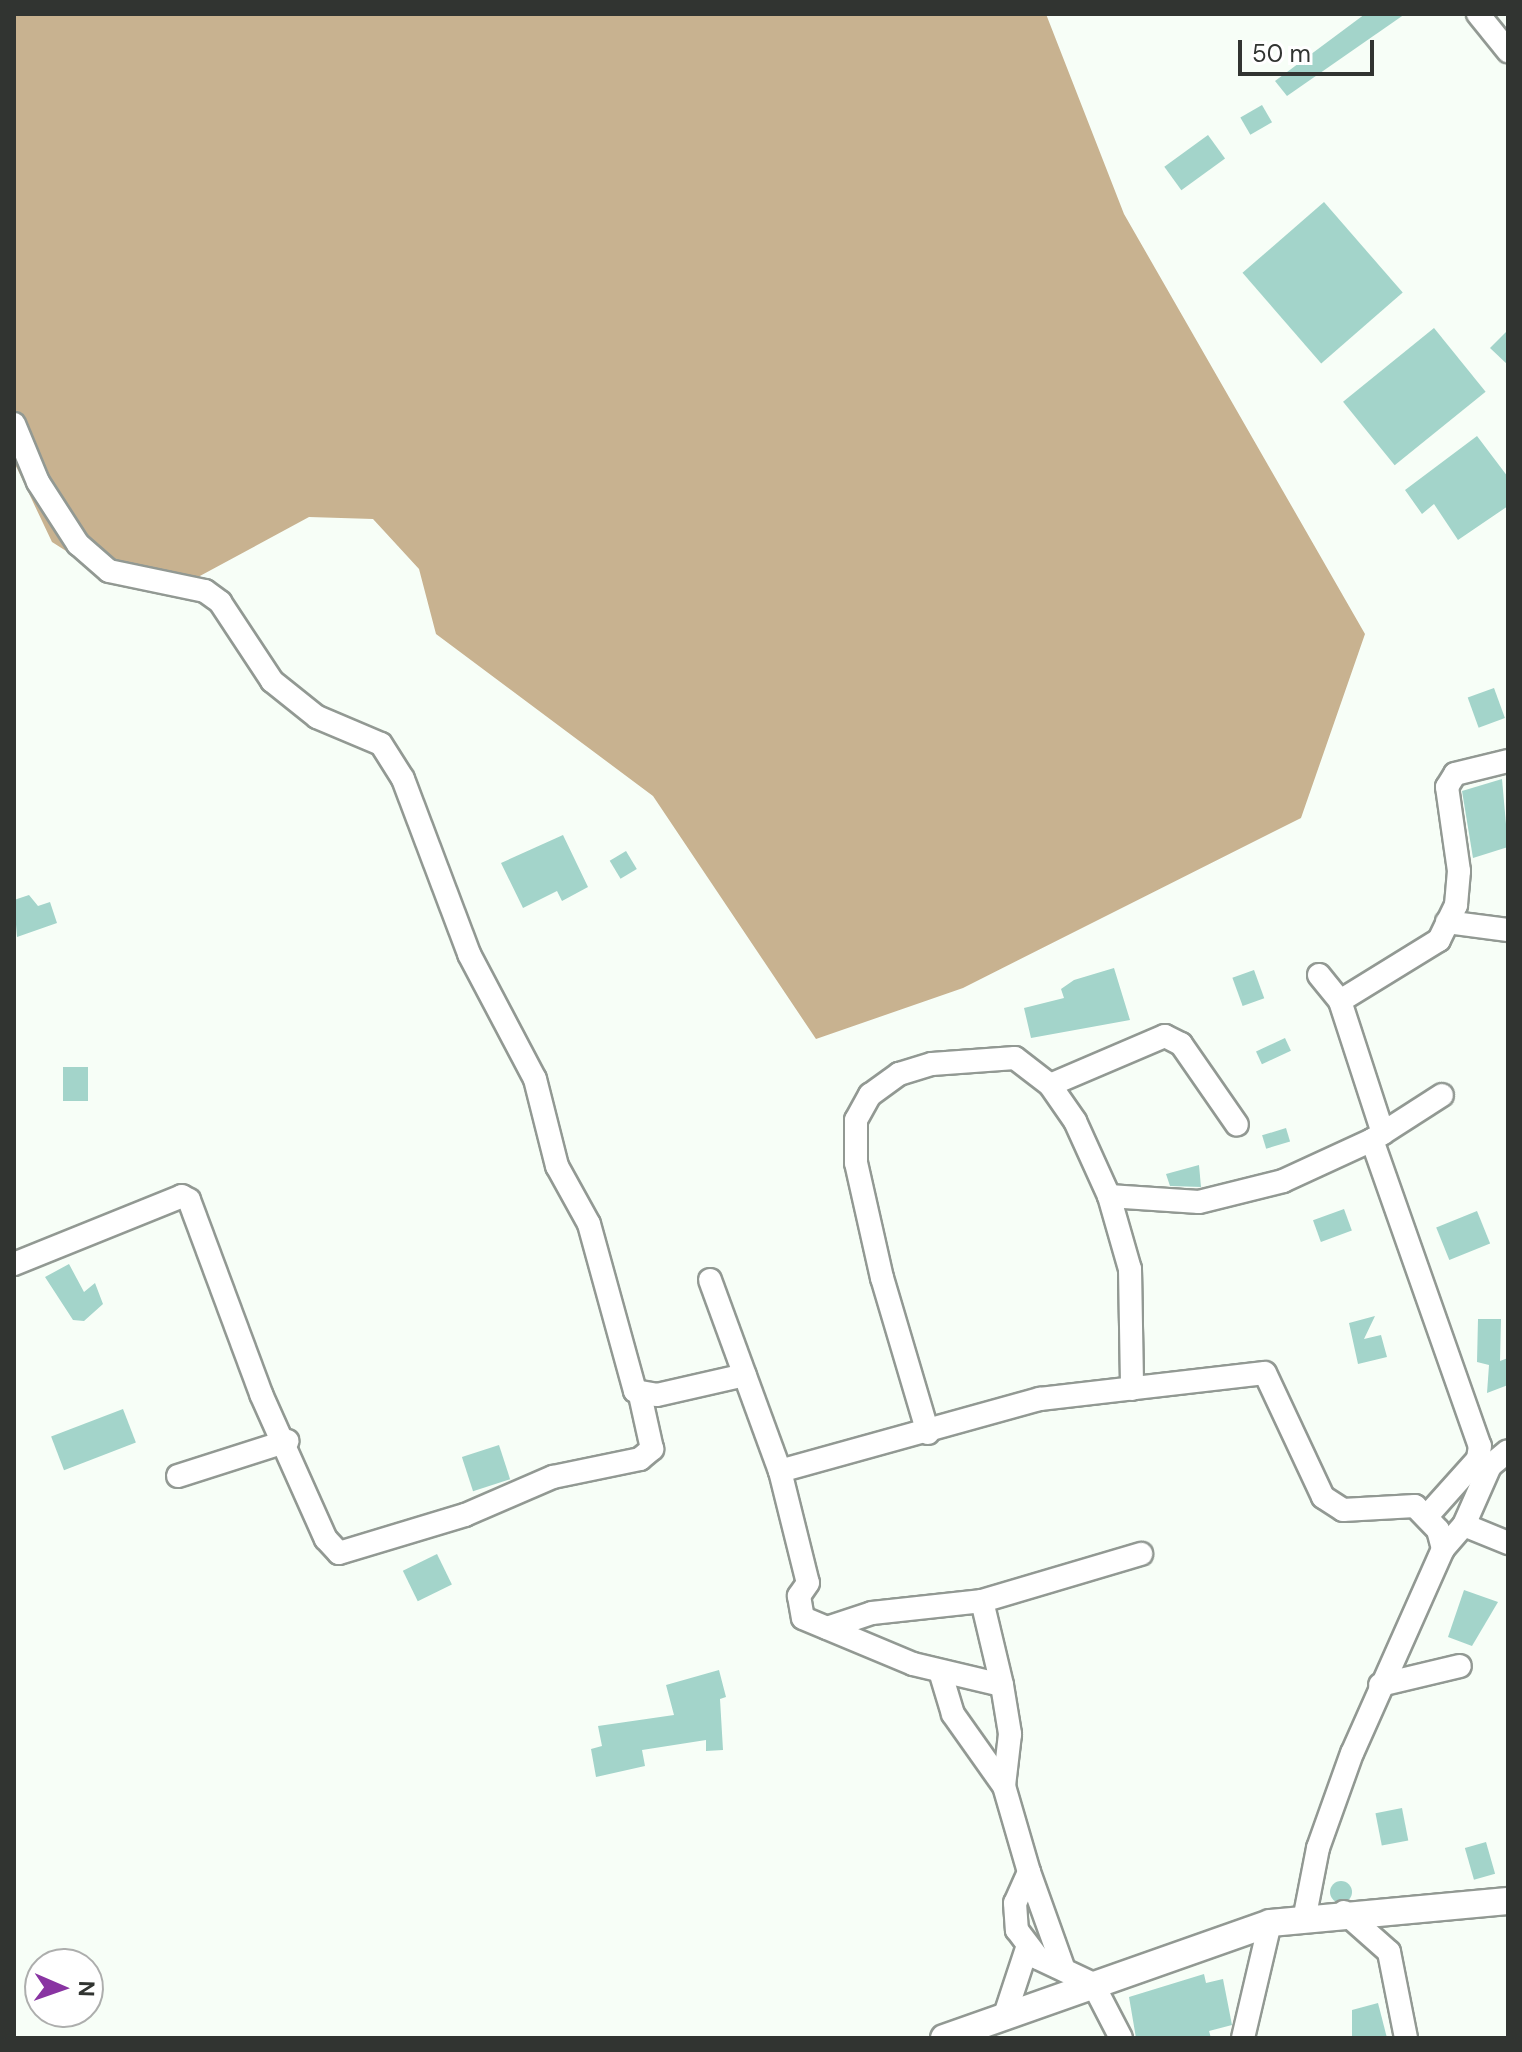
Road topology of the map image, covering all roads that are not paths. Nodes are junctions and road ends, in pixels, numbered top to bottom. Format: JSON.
{"nodes":[{"id":1,"x":1478,"y":14,"type":"edge"},
{"id":2,"x":1508,"y":51,"type":"edge"},
{"id":3,"x":14,"y":424,"type":"edge"},
{"id":4,"x":1508,"y":761,"type":"edge"},
{"id":5,"x":1447,"y":922,"type":"junction"},
{"id":6,"x":1508,"y":930,"type":"edge"},
{"id":7,"x":1319,"y":975,"type":"dead end"},
{"id":8,"x":1340,"y":1001,"type":"junction"},
{"id":9,"x":1050,"y":1085,"type":"junction"},
{"id":10,"x":1442,"y":1095,"type":"dead end"},
{"id":11,"x":1237,"y":1125,"type":"dead end"},
{"id":12,"x":1378,"y":1136,"type":"junction"},
{"id":13,"x":1109,"y":1196,"type":"junction"},
{"id":14,"x":14,"y":1264,"type":"edge"},
{"id":15,"x":710,"y":1280,"type":"dead end"},
{"id":16,"x":745,"y":1375,"type":"junction"},
{"id":17,"x":1132,"y":1389,"type":"junction"},
{"id":18,"x":640,"y":1395,"type":"junction"},
{"id":19,"x":928,"y":1433,"type":"junction"},
{"id":20,"x":288,"y":1441,"type":"junction"},
{"id":21,"x":1508,"y":1451,"type":"edge"},
{"id":22,"x":1484,"y":1463,"type":"junction"},
{"id":23,"x":780,"y":1471,"type":"junction"},
{"id":24,"x":178,"y":1476,"type":"dead end"},
{"id":25,"x":1427,"y":1516,"type":"junction"},
{"id":26,"x":1464,"y":1525,"type":"junction"},
{"id":27,"x":1508,"y":1543,"type":"edge"},
{"id":28,"x":1443,"y":1549,"type":"junction"},
{"id":29,"x":1141,"y":1554,"type":"dead end"},
{"id":30,"x":982,"y":1601,"type":"junction"},
{"id":31,"x":872,"y":1613,"type":"junction"},
{"id":32,"x":827,"y":1628,"type":"junction"},
{"id":33,"x":913,"y":1664,"type":"junction"},
{"id":34,"x":1460,"y":1666,"type":"dead end"},
{"id":35,"x":940,"y":1671,"type":"junction"},
{"id":36,"x":1002,"y":1685,"type":"junction"},
{"id":37,"x":1380,"y":1685,"type":"junction"},
{"id":38,"x":1004,"y":1786,"type":"junction"},
{"id":39,"x":1029,"y":1872,"type":"junction"},
{"id":40,"x":1508,"y":1901,"type":"edge"},
{"id":41,"x":1344,"y":1912,"type":"junction"},
{"id":42,"x":1305,"y":1915,"type":"junction"},
{"id":43,"x":1270,"y":1923,"type":"junction"},
{"id":44,"x":1027,"y":1948,"type":"junction"},
{"id":45,"x":1064,"y":1970,"type":"junction"},
{"id":46,"x":1093,"y":1984,"type":"junction"},
{"id":47,"x":1006,"y":2012,"type":"junction"},
{"id":48,"x":973,"y":2031,"type":"edge"},
{"id":49,"x":944,"y":2038,"type":"edge"},
{"id":50,"x":1121,"y":2038,"type":"edge"},
{"id":51,"x":1243,"y":2038,"type":"edge"},
{"id":52,"x":1406,"y":2038,"type":"edge"}],
"edges":[{"from":1,"to":2,"type":"street"},
{"from":3,"to":18,"type":"street"},
{"from":4,"to":5,"type":"street"},
{"from":5,"to":6,"type":"street"},
{"from":5,"to":8,"type":"street"},
{"from":7,"to":8,"type":"street"},
{"from":8,"to":12,"type":"street"},
{"from":9,"to":11,"type":"street"},
{"from":9,"to":13,"type":"street"},
{"from":9,"to":19,"type":"street"},
{"from":10,"to":12,"type":"street"},
{"from":12,"to":13,"type":"street"},
{"from":12,"to":22,"type":"street"},
{"from":13,"to":17,"type":"street"},
{"from":14,"to":20,"type":"street"},
{"from":15,"to":16,"type":"street"},
{"from":16,"to":18,"type":"street"},
{"from":16,"to":23,"type":"street"},
{"from":17,"to":19,"type":"street"},
{"from":17,"to":25,"type":"street"},
{"from":18,"to":20,"type":"street"},
{"from":19,"to":23,"type":"street"},
{"from":20,"to":24,"type":"street"},
{"from":21,"to":22,"type":"street"},
{"from":22,"to":25,"type":"street"},
{"from":22,"to":26,"type":"street"},
{"from":23,"to":32,"type":"street"},
{"from":25,"to":28,"type":"street"},
{"from":26,"to":27,"type":"street"},
{"from":26,"to":28,"type":"street"},
{"from":28,"to":37,"type":"street"},
{"from":29,"to":30,"type":"street"},
{"from":30,"to":31,"type":"street"},
{"from":30,"to":36,"type":"street"},
{"from":31,"to":32,"type":"street"},
{"from":31,"to":33,"type":"street"},
{"from":32,"to":33,"type":"street"},
{"from":33,"to":35,"type":"street"},
{"from":34,"to":37,"type":"street"},
{"from":35,"to":36,"type":"street"},
{"from":35,"to":38,"type":"street"},
{"from":36,"to":38,"type":"street"},
{"from":37,"to":42,"type":"street"},
{"from":38,"to":39,"type":"street"},
{"from":39,"to":44,"type":"street"},
{"from":39,"to":45,"type":"street"},
{"from":40,"to":41,"type":"street"},
{"from":41,"to":42,"type":"street"},
{"from":41,"to":52,"type":"street"},
{"from":42,"to":43,"type":"street"},
{"from":43,"to":46,"type":"street"},
{"from":43,"to":51,"type":"street"},
{"from":44,"to":45,"type":"street"},
{"from":44,"to":47,"type":"street"},
{"from":45,"to":46,"type":"street"},
{"from":46,"to":47,"type":"street"},
{"from":46,"to":50,"type":"street"},
{"from":47,"to":48,"type":"street"},
{"from":48,"to":49,"type":"street"}]}
